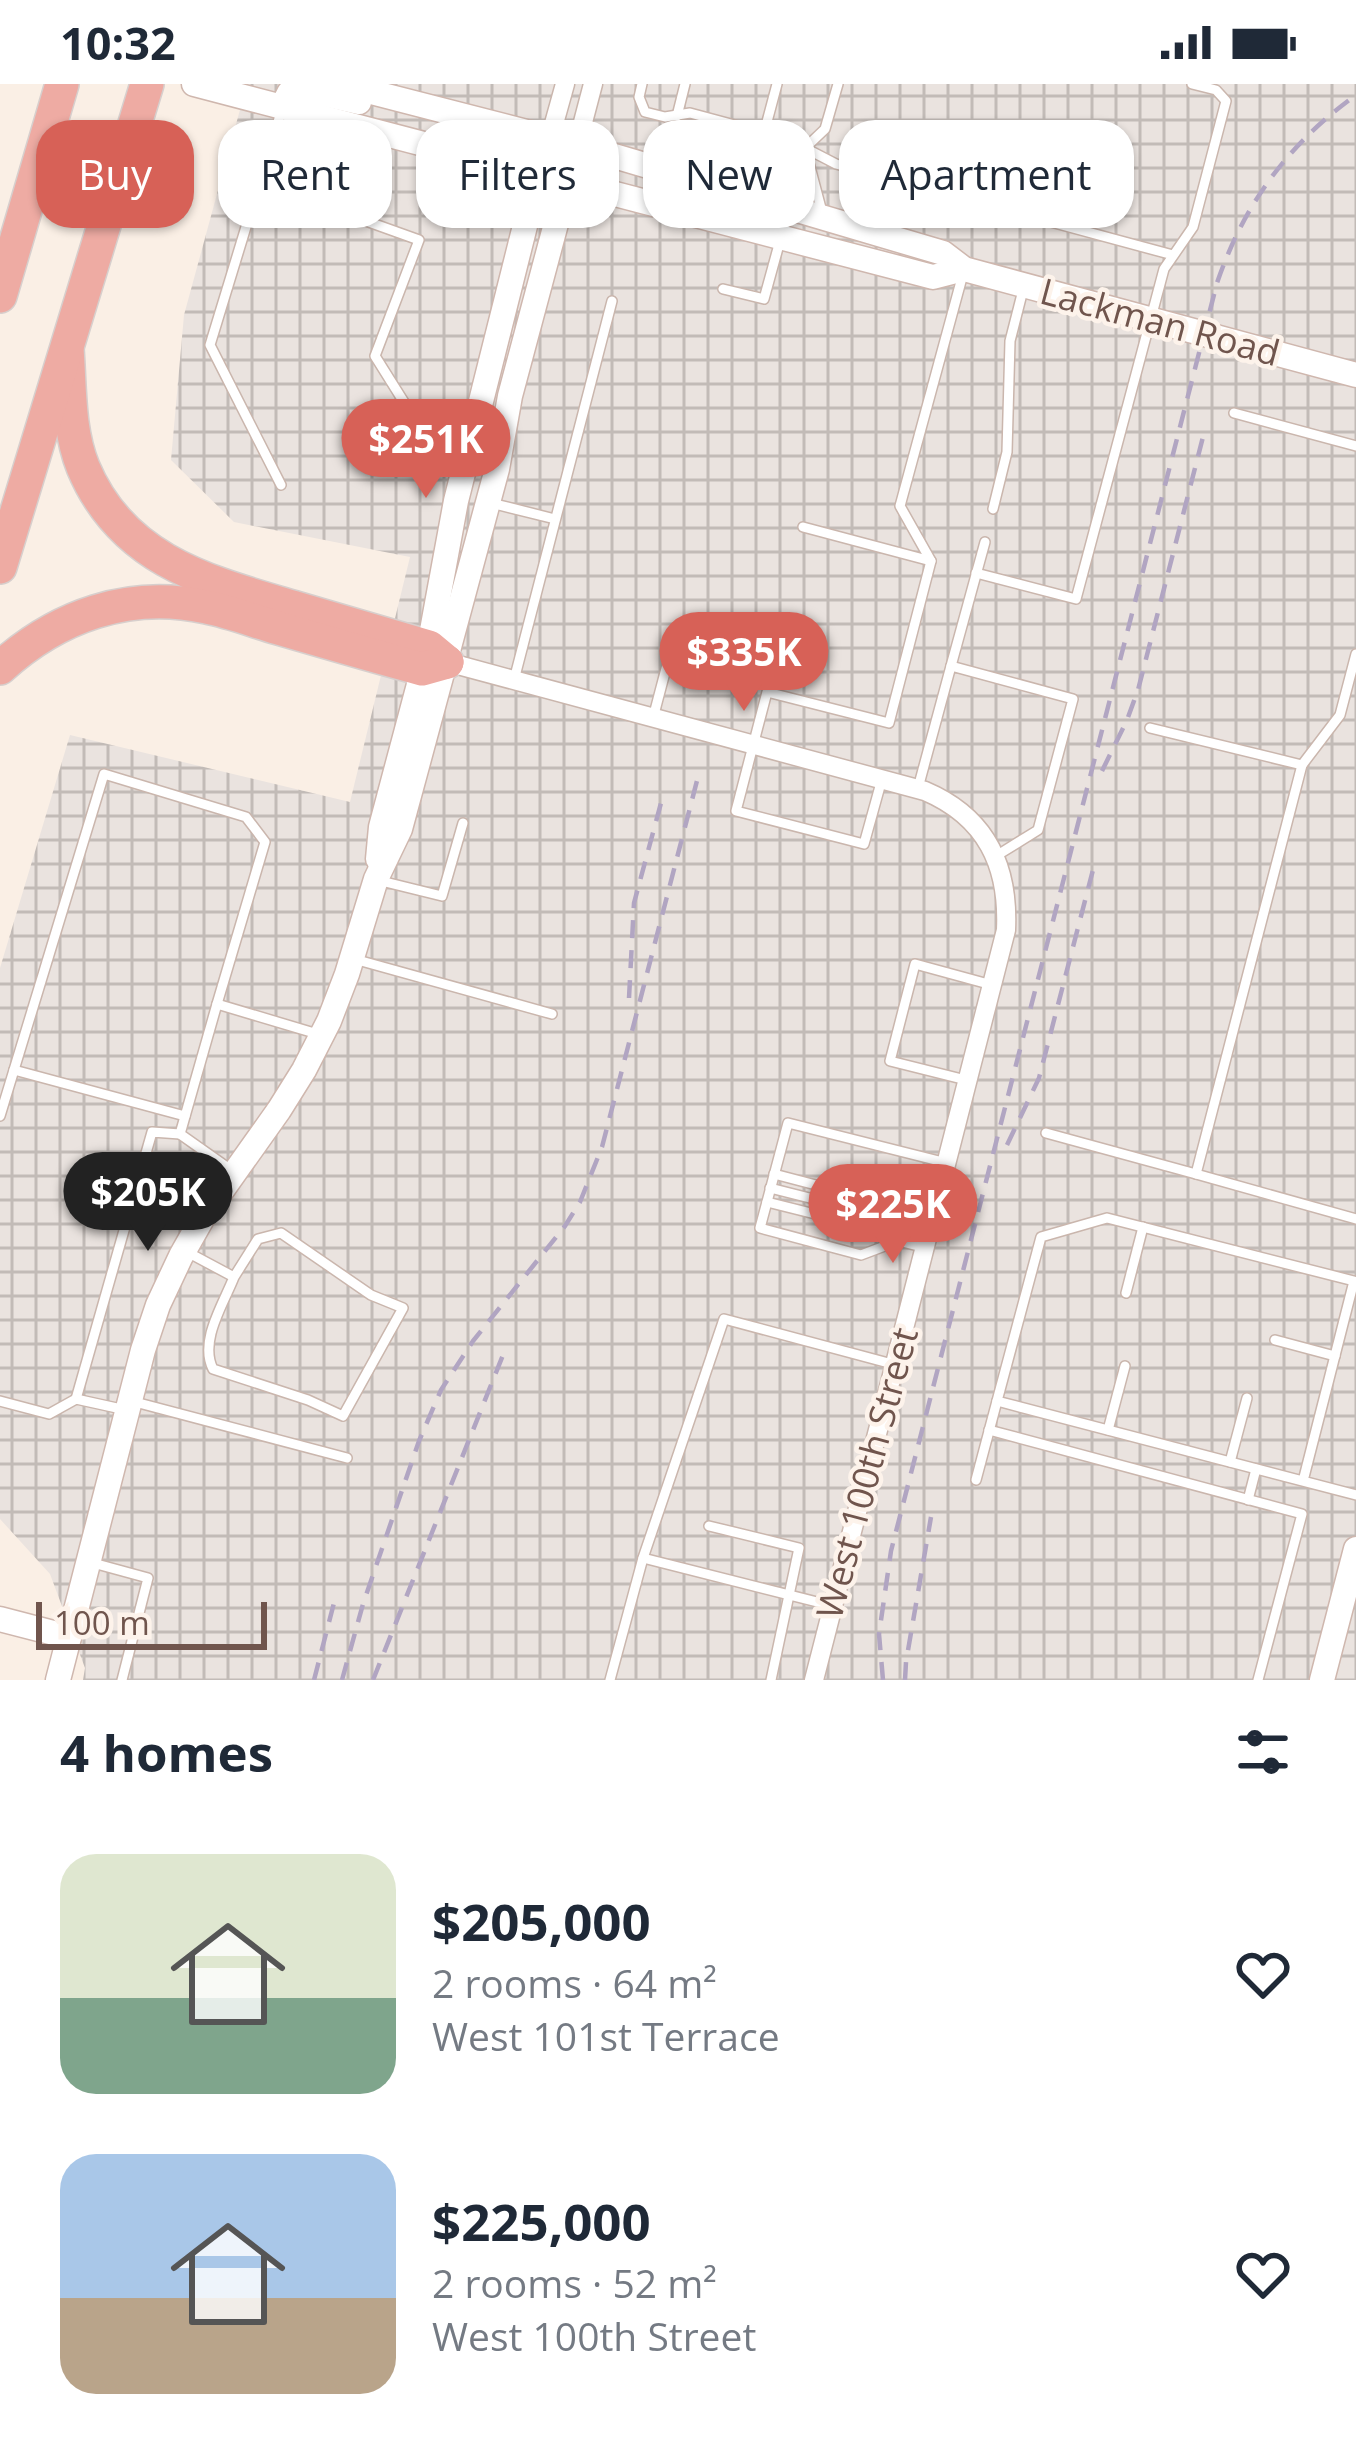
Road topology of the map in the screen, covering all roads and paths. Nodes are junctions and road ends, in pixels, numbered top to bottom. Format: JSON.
{"nodes":[{"id":1,"x":62,"y":84,"type":"edge"},
{"id":2,"x":147,"y":84,"type":"edge"},
{"id":3,"x":194,"y":84,"type":"edge"},
{"id":4,"x":340,"y":84,"type":"edge"},
{"id":5,"x":565,"y":84,"type":"edge"},
{"id":6,"x":593,"y":84,"type":"edge"},
{"id":7,"x":643,"y":84,"type":"edge"},
{"id":8,"x":685,"y":84,"type":"edge"},
{"id":9,"x":777,"y":84,"type":"edge"},
{"id":10,"x":838,"y":84,"type":"edge"},
{"id":11,"x":1192,"y":84,"type":"edge"},
{"id":12,"x":396,"y":98,"type":"junction"},
{"id":13,"x":283,"y":107,"type":"junction"},
{"id":14,"x":677,"y":116,"type":"junction"},
{"id":15,"x":279,"y":120,"type":"edge"},
{"id":16,"x":481,"y":120,"type":"edge"},
{"id":17,"x":555,"y":120,"type":"edge"},
{"id":18,"x":584,"y":120,"type":"edge"},
{"id":19,"x":716,"y":120,"type":"edge"},
{"id":20,"x":767,"y":120,"type":"edge"},
{"id":21,"x":815,"y":138,"type":"edge"},
{"id":22,"x":416,"y":142,"type":"edge"},
{"id":23,"x":815,"y":153,"type":"edge"},
{"id":24,"x":815,"y":185,"type":"edge"},
{"id":25,"x":619,"y":196,"type":"edge"},
{"id":26,"x":815,"y":215,"type":"edge"},
{"id":27,"x":824,"y":218,"type":"junction"},
{"id":28,"x":245,"y":228,"type":"edge"},
{"id":29,"x":388,"y":228,"type":"edge"},
{"id":30,"x":524,"y":228,"type":"edge"},
{"id":31,"x":554,"y":228,"type":"edge"},
{"id":32,"x":783,"y":228,"type":"edge"},
{"id":33,"x":780,"y":238,"type":"junction"},
{"id":34,"x":1173,"y":255,"type":"junction"},
{"id":35,"x":964,"y":269,"type":"junction"},
{"id":36,"x":1024,"y":285,"type":"junction"},
{"id":37,"x":723,"y":289,"type":"dead end"},
{"id":38,"x":0,"y":296,"type":"edge"},
{"id":39,"x":612,"y":301,"type":"dead end"},
{"id":40,"x":1151,"y":318,"type":"junction"},
{"id":41,"x":67,"y":349,"type":"junction"},
{"id":42,"x":1356,"y":375,"type":"edge"},
{"id":43,"x":1234,"y":412,"type":"dead end"},
{"id":44,"x":477,"y":417,"type":"junction"},
{"id":45,"x":1356,"y":446,"type":"edge"},
{"id":46,"x":280,"y":485,"type":"dead end"},
{"id":47,"x":488,"y":502,"type":"junction"},
{"id":48,"x":993,"y":509,"type":"dead end"},
{"id":49,"x":555,"y":520,"type":"junction"},
{"id":50,"x":803,"y":527,"type":"dead end"},
{"id":51,"x":985,"y":542,"type":"dead end"},
{"id":52,"x":931,"y":561,"type":"junction"},
{"id":53,"x":0,"y":567,"type":"edge"},
{"id":54,"x":976,"y":573,"type":"junction"},
{"id":55,"x":1356,"y":654,"type":"edge"},
{"id":56,"x":432,"y":659,"type":"junction"},
{"id":57,"x":668,"y":661,"type":"dead end"},
{"id":58,"x":951,"y":666,"type":"junction"},
{"id":59,"x":0,"y":668,"type":"edge"},
{"id":60,"x":514,"y":680,"type":"junction"},
{"id":61,"x":653,"y":718,"type":"junction"},
{"id":62,"x":1150,"y":728,"type":"dead end"},
{"id":63,"x":753,"y":744,"type":"junction"},
{"id":64,"x":1302,"y":765,"type":"junction"},
{"id":65,"x":882,"y":779,"type":"junction"},
{"id":66,"x":918,"y":789,"type":"junction"},
{"id":67,"x":463,"y":824,"type":"dead end"},
{"id":68,"x":994,"y":852,"type":"junction"},
{"id":69,"x":376,"y":879,"type":"junction"},
{"id":70,"x":352,"y":959,"type":"junction"},
{"id":71,"x":992,"y":985,"type":"junction"},
{"id":72,"x":217,"y":1004,"type":"junction"},
{"id":73,"x":551,"y":1014,"type":"dead end"},
{"id":74,"x":321,"y":1036,"type":"junction"},
{"id":75,"x":14,"y":1070,"type":"junction"},
{"id":76,"x":968,"y":1080,"type":"junction"},
{"id":77,"x":0,"y":1116,"type":"edge"},
{"id":78,"x":185,"y":1116,"type":"junction"},
{"id":79,"x":1046,"y":1133,"type":"dead end"},
{"id":80,"x":180,"y":1134,"type":"junction"},
{"id":81,"x":947,"y":1163,"type":"junction"},
{"id":82,"x":234,"y":1172,"type":"junction"},
{"id":83,"x":774,"y":1174,"type":"junction"},
{"id":84,"x":1196,"y":1174,"type":"junction"},
{"id":85,"x":770,"y":1188,"type":"junction"},
{"id":86,"x":767,"y":1202,"type":"junction"},
{"id":87,"x":1356,"y":1219,"type":"edge"},
{"id":88,"x":1143,"y":1227,"type":"junction"},
{"id":89,"x":898,"y":1241,"type":"junction"},
{"id":90,"x":926,"y":1248,"type":"junction"},
{"id":91,"x":184,"y":1250,"type":"junction"},
{"id":92,"x":234,"y":1277,"type":"junction"},
{"id":93,"x":1126,"y":1293,"type":"dead end"},
{"id":94,"x":1343,"y":1323,"type":"junction"},
{"id":95,"x":1356,"y":1326,"type":"edge"},
{"id":96,"x":1275,"y":1340,"type":"dead end"},
{"id":97,"x":1335,"y":1356,"type":"junction"},
{"id":98,"x":896,"y":1365,"type":"junction"},
{"id":99,"x":1125,"y":1366,"type":"dead end"},
{"id":100,"x":1247,"y":1398,"type":"dead end"},
{"id":101,"x":76,"y":1399,"type":"junction"},
{"id":102,"x":0,"y":1401,"type":"edge"},
{"id":103,"x":997,"y":1401,"type":"junction"},
{"id":104,"x":128,"y":1406,"type":"junction"},
{"id":105,"x":989,"y":1430,"type":"junction"},
{"id":106,"x":1108,"y":1430,"type":"junction"},
{"id":107,"x":347,"y":1458,"type":"dead end"},
{"id":108,"x":1230,"y":1462,"type":"junction"},
{"id":109,"x":1256,"y":1468,"type":"junction"},
{"id":110,"x":976,"y":1480,"type":"dead end"},
{"id":111,"x":1303,"y":1481,"type":"junction"},
{"id":112,"x":1356,"y":1495,"type":"edge"},
{"id":113,"x":1248,"y":1500,"type":"junction"},
{"id":114,"x":709,"y":1526,"type":"dead end"},
{"id":115,"x":1356,"y":1549,"type":"edge"},
{"id":116,"x":643,"y":1558,"type":"junction"},
{"id":117,"x":88,"y":1562,"type":"junction"},
{"id":118,"x":790,"y":1594,"type":"junction"},
{"id":119,"x":832,"y":1606,"type":"junction"},
{"id":120,"x":0,"y":1619,"type":"edge"},
{"id":121,"x":69,"y":1637,"type":"junction"},
{"id":122,"x":58,"y":1680,"type":"edge"},
{"id":123,"x":122,"y":1680,"type":"edge"},
{"id":124,"x":610,"y":1680,"type":"edge"},
{"id":125,"x":772,"y":1680,"type":"edge"},
{"id":126,"x":814,"y":1680,"type":"edge"},
{"id":127,"x":1258,"y":1680,"type":"edge"},
{"id":128,"x":1322,"y":1680,"type":"edge"}],
"edges":[{"from":1,"to":38,"type":"highway"},
{"from":2,"to":41,"type":"highway"},
{"from":3,"to":13,"type":"main road","name":"Lackman Road"},
{"from":4,"to":12,"type":"main road","name":"Lackman Road"},
{"from":5,"to":17,"type":"street"},
{"from":6,"to":18,"type":"street"},
{"from":7,"to":14,"type":"lane"},
{"from":8,"to":14,"type":"lane"},
{"from":9,"to":20,"type":"lane"},
{"from":10,"to":21,"type":"lane"},
{"from":11,"to":34,"type":"lane"},
{"from":12,"to":13,"type":"main road"},
{"from":12,"to":16,"type":"main road","name":"Lackman Road"},
{"from":13,"to":15,"type":"lane"},
{"from":13,"to":22,"type":"main road","name":"Lackman Road"},
{"from":14,"to":19,"type":"lane"},
{"from":23,"to":34,"type":"lane"},
{"from":24,"to":27,"type":"lane"},
{"from":25,"to":33,"type":"main road","name":"Lackman Road"},
{"from":26,"to":27,"type":"main road","name":"Lackman Road"},
{"from":27,"to":35,"type":"main road","name":"Lackman Road"},
{"from":28,"to":46,"type":"lane"},
{"from":29,"to":44,"type":"lane"},
{"from":30,"to":44,"type":"main road"},
{"from":31,"to":47,"type":"main road"},
{"from":32,"to":33,"type":"lane"},
{"from":33,"to":35,"type":"main road","name":"Lackman Road"},
{"from":33,"to":37,"type":"lane"},
{"from":34,"to":40,"type":"lane"},
{"from":35,"to":36,"type":"main road","name":"Lackman Road"},
{"from":35,"to":52,"type":"lane"},
{"from":36,"to":40,"type":"main road","name":"Lackman Road"},
{"from":36,"to":48,"type":"lane"},
{"from":39,"to":49,"type":"lane"},
{"from":40,"to":42,"type":"main road","name":"Lackman Road"},
{"from":40,"to":54,"type":"lane"},
{"from":41,"to":53,"type":"highway"},
{"from":41,"to":56,"type":"highway"},
{"from":43,"to":45,"type":"lane"},
{"from":44,"to":56,"type":"main road"},
{"from":47,"to":49,"type":"lane"},
{"from":47,"to":56,"type":"main road"},
{"from":49,"to":60,"type":"lane"},
{"from":50,"to":52,"type":"lane"},
{"from":51,"to":54,"type":"lane"},
{"from":52,"to":63,"type":"lane"},
{"from":54,"to":58,"type":"lane"},
{"from":55,"to":64,"type":"lane"},
{"from":56,"to":59,"type":"highway"},
{"from":56,"to":60,"type":"street"},
{"from":56,"to":69,"type":"main road"},
{"from":57,"to":61,"type":"lane"},
{"from":58,"to":66,"type":"lane"},
{"from":58,"to":68,"type":"lane"},
{"from":60,"to":61,"type":"street"},
{"from":61,"to":63,"type":"street"},
{"from":62,"to":64,"type":"lane"},
{"from":63,"to":65,"type":"street"},
{"from":63,"to":65,"type":"lane"},
{"from":64,"to":84,"type":"lane"},
{"from":65,"to":66,"type":"street"},
{"from":66,"to":68,"type":"street"},
{"from":67,"to":69,"type":"lane"},
{"from":68,"to":71,"type":"street","name":"West 100th Street"},
{"from":69,"to":70,"type":"main road"},
{"from":70,"to":73,"type":"lane"},
{"from":70,"to":74,"type":"main road"},
{"from":71,"to":76,"type":"street","name":"West 100th Street"},
{"from":71,"to":76,"type":"lane"},
{"from":72,"to":74,"type":"lane"},
{"from":72,"to":75,"type":"lane"},
{"from":72,"to":78,"type":"lane"},
{"from":74,"to":82,"type":"main road"},
{"from":75,"to":77,"type":"lane"},
{"from":75,"to":78,"type":"lane"},
{"from":76,"to":81,"type":"street","name":"West 100th Street"},
{"from":78,"to":80,"type":"lane"},
{"from":79,"to":84,"type":"lane"},
{"from":80,"to":82,"type":"lane"},
{"from":80,"to":101,"type":"lane"},
{"from":81,"to":83,"type":"lane"},
{"from":81,"to":90,"type":"street","name":"West 100th Street"},
{"from":82,"to":91,"type":"main road"},
{"from":83,"to":85,"type":"lane"},
{"from":83,"to":89,"type":"lane"},
{"from":84,"to":87,"type":"lane"},
{"from":85,"to":86,"type":"lane"},
{"from":85,"to":89,"type":"lane"},
{"from":86,"to":89,"type":"lane"},
{"from":86,"to":89,"type":"lane"},
{"from":88,"to":93,"type":"lane"},
{"from":88,"to":94,"type":"lane"},
{"from":88,"to":103,"type":"lane"},
{"from":89,"to":90,"type":"lane"},
{"from":90,"to":98,"type":"street","name":"West 100th Street"},
{"from":91,"to":92,"type":"lane"},
{"from":91,"to":104,"type":"main road"},
{"from":92,"to":92,"type":"lane"},
{"from":94,"to":95,"type":"lane"},
{"from":94,"to":97,"type":"lane"},
{"from":96,"to":97,"type":"lane"},
{"from":97,"to":111,"type":"lane"},
{"from":98,"to":116,"type":"lane"},
{"from":98,"to":119,"type":"street","name":"West 100th Street"},
{"from":99,"to":106,"type":"lane"},
{"from":100,"to":108,"type":"lane"},
{"from":101,"to":102,"type":"lane"},
{"from":101,"to":104,"type":"lane"},
{"from":103,"to":105,"type":"lane"},
{"from":103,"to":106,"type":"lane"},
{"from":104,"to":107,"type":"lane"},
{"from":104,"to":117,"type":"main road"},
{"from":105,"to":110,"type":"lane"},
{"from":105,"to":113,"type":"lane"},
{"from":106,"to":108,"type":"lane"},
{"from":108,"to":109,"type":"lane"},
{"from":109,"to":111,"type":"lane"},
{"from":109,"to":113,"type":"lane"},
{"from":111,"to":112,"type":"lane"},
{"from":113,"to":127,"type":"lane"},
{"from":114,"to":118,"type":"lane"},
{"from":115,"to":128,"type":"main road"},
{"from":116,"to":118,"type":"lane"},
{"from":116,"to":124,"type":"lane"},
{"from":117,"to":121,"type":"main road"},
{"from":117,"to":123,"type":"lane"},
{"from":118,"to":119,"type":"lane"},
{"from":118,"to":125,"type":"lane"},
{"from":119,"to":126,"type":"street","name":"West 100th Street"},
{"from":120,"to":121,"type":"main road"},
{"from":121,"to":122,"type":"main road"}]}
